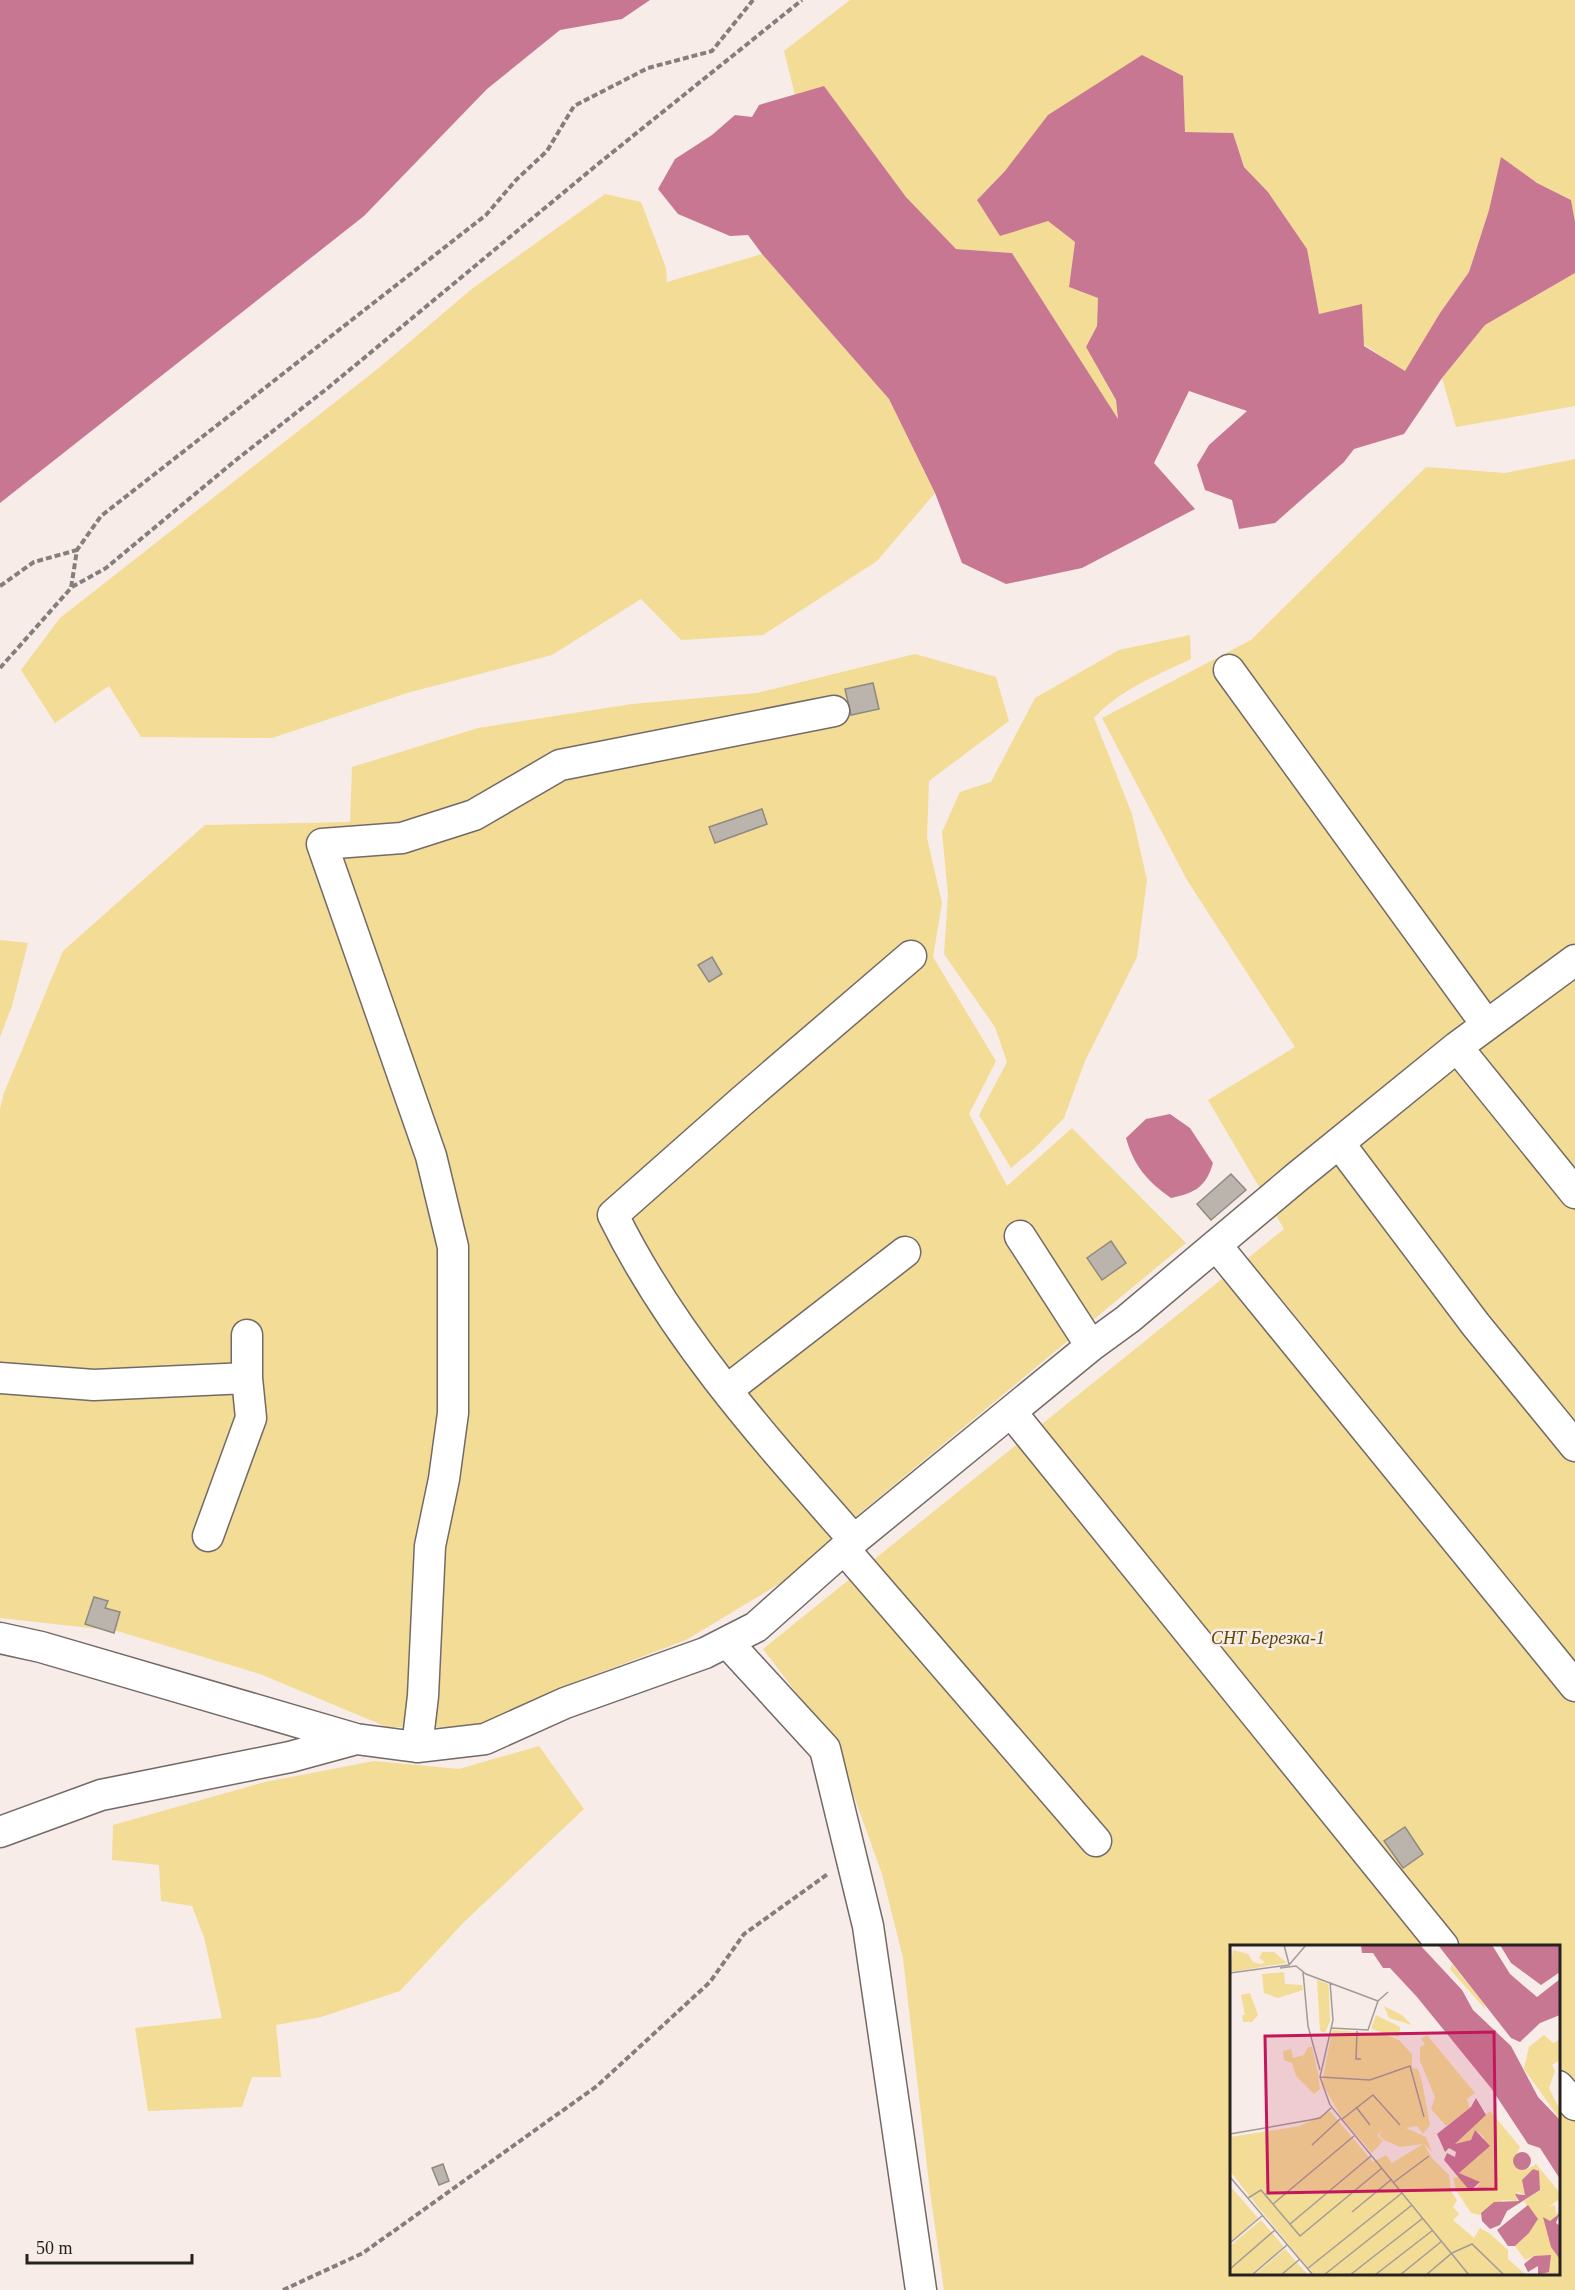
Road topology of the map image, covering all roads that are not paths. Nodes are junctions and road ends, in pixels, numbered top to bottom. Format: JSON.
{"nodes":[{"id":1,"x":1229,"y":670,"type":"dead end"},
{"id":2,"x":834,"y":711,"type":"dead end"},
{"id":3,"x":911,"y":956,"type":"dead end"},
{"id":4,"x":1575,"y":960,"type":"edge"},
{"id":5,"x":1486,"y":1024,"type":"junction"},
{"id":6,"x":1457,"y":1047,"type":"junction"},
{"id":7,"x":1339,"y":1143,"type":"junction"},
{"id":8,"x":1575,"y":1193,"type":"edge"},
{"id":9,"x":1020,"y":1236,"type":"dead end"},
{"id":10,"x":1216,"y":1245,"type":"junction"},
{"id":11,"x":905,"y":1252,"type":"dead end"},
{"id":12,"x":247,"y":1335,"type":"dead end"},
{"id":13,"x":1091,"y":1346,"type":"junction"},
{"id":14,"x":0,"y":1378,"type":"edge"},
{"id":15,"x":247,"y":1378,"type":"junction"},
{"id":16,"x":727,"y":1390,"type":"junction"},
{"id":17,"x":1011,"y":1412,"type":"junction"},
{"id":18,"x":1575,"y":1446,"type":"edge"},
{"id":19,"x":208,"y":1536,"type":"dead end"},
{"id":20,"x":849,"y":1545,"type":"junction"},
{"id":21,"x":0,"y":1638,"type":"edge"},
{"id":22,"x":727,"y":1642,"type":"junction"},
{"id":23,"x":1575,"y":1686,"type":"edge"},
{"id":24,"x":356,"y":1739,"type":"junction"},
{"id":25,"x":417,"y":1747,"type":"junction"},
{"id":26,"x":0,"y":1832,"type":"edge"},
{"id":27,"x":1096,"y":1841,"type":"dead end"},
{"id":28,"x":1441,"y":1945,"type":"edge"},
{"id":29,"x":1560,"y":2088,"type":"edge"},
{"id":30,"x":1575,"y":2106,"type":"edge"},
{"id":31,"x":921,"y":2290,"type":"edge"}],
"edges":[{"from":1,"to":5,"type":"street"},
{"from":2,"to":25,"type":"street"},
{"from":3,"to":16,"type":"street"},
{"from":4,"to":5,"type":"street"},
{"from":5,"to":6,"type":"street"},
{"from":6,"to":7,"type":"street"},
{"from":6,"to":8,"type":"street"},
{"from":7,"to":10,"type":"street"},
{"from":7,"to":18,"type":"street"},
{"from":9,"to":13,"type":"street"},
{"from":10,"to":13,"type":"street"},
{"from":10,"to":23,"type":"street"},
{"from":11,"to":16,"type":"street"},
{"from":12,"to":15,"type":"street"},
{"from":13,"to":17,"type":"street"},
{"from":14,"to":15,"type":"street"},
{"from":15,"to":19,"type":"street"},
{"from":16,"to":20,"type":"street"},
{"from":17,"to":20,"type":"street"},
{"from":17,"to":28,"type":"street"},
{"from":20,"to":22,"type":"street"},
{"from":20,"to":27,"type":"street"},
{"from":21,"to":24,"type":"street"},
{"from":22,"to":25,"type":"street"},
{"from":22,"to":31,"type":"street"},
{"from":24,"to":25,"type":"street"},
{"from":24,"to":26,"type":"street"},
{"from":29,"to":30,"type":"street"}]}
